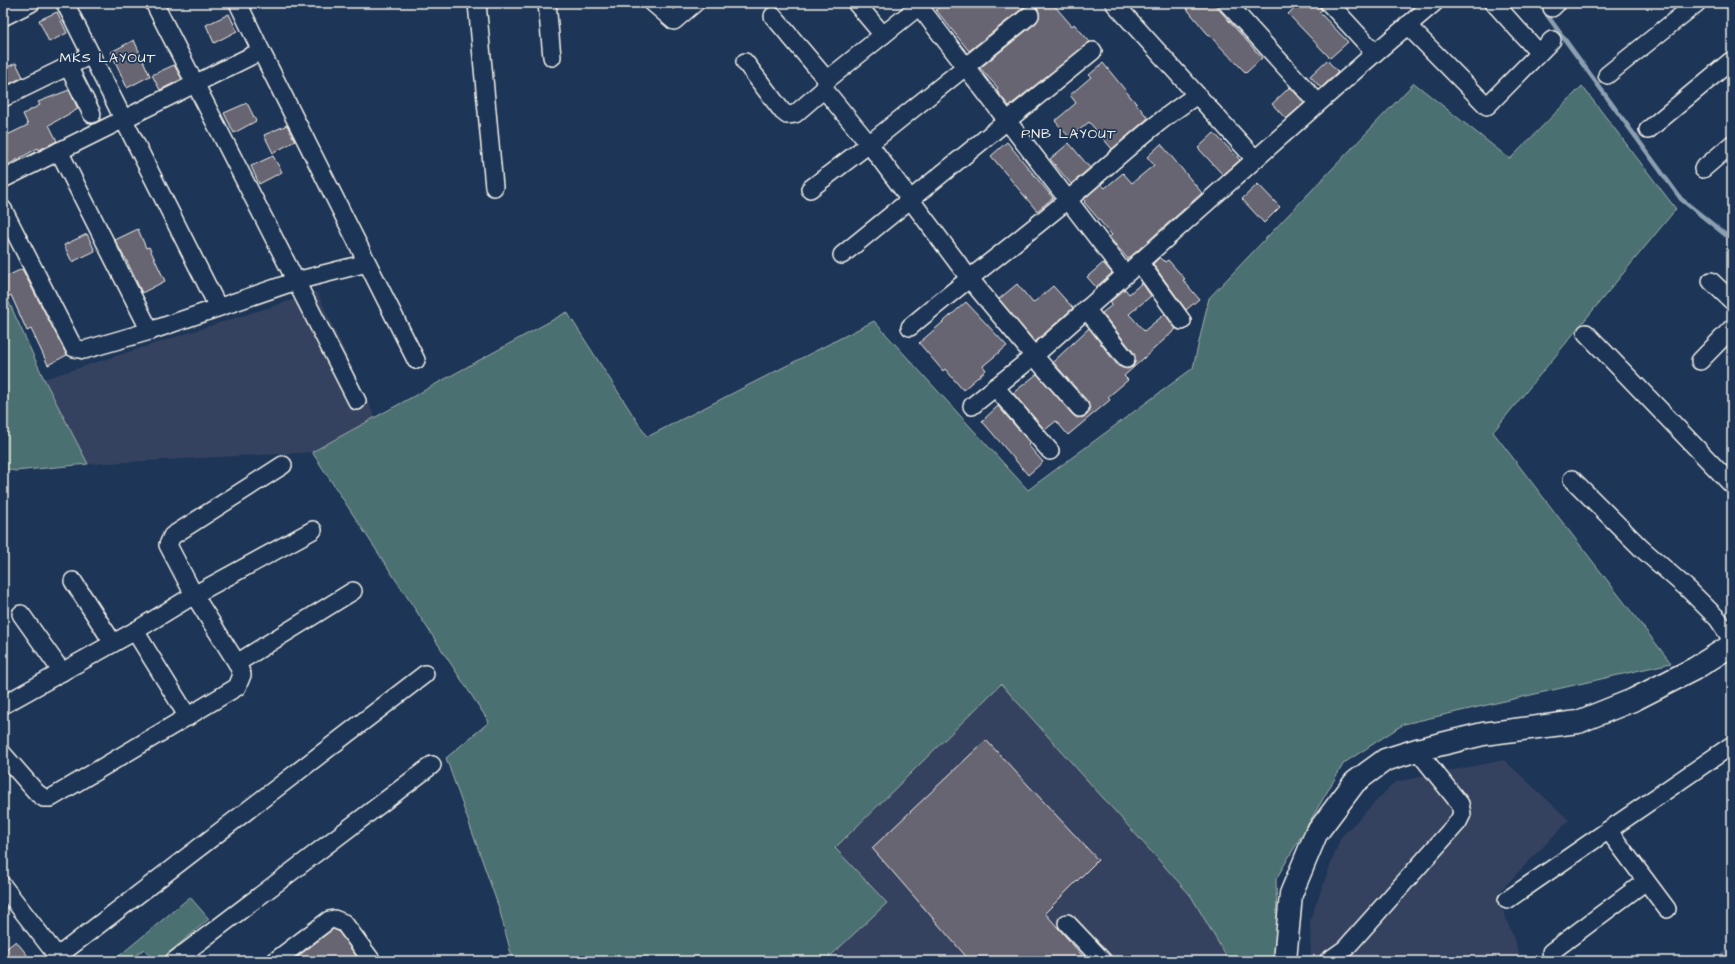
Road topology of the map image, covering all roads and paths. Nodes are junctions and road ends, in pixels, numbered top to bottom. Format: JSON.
{"nodes":[{"id":1,"x":31,"y":3,"type":"edge"},
{"id":2,"x":65,"y":3,"type":"edge"},
{"id":3,"x":154,"y":3,"type":"edge"},
{"id":4,"x":238,"y":3,"type":"edge"},
{"id":5,"x":477,"y":3,"type":"edge"},
{"id":6,"x":547,"y":3,"type":"edge"},
{"id":7,"x":653,"y":3,"type":"edge"},
{"id":8,"x":695,"y":3,"type":"edge"},
{"id":9,"x":856,"y":3,"type":"edge"},
{"id":10,"x":1114,"y":3,"type":"edge"},
{"id":11,"x":1228,"y":3,"type":"edge"},
{"id":12,"x":1329,"y":3,"type":"edge"},
{"id":13,"x":1494,"y":3,"type":"edge"},
{"id":14,"x":1697,"y":3,"type":"edge"},
{"id":15,"x":921,"y":4,"type":"edge"},
{"id":16,"x":1429,"y":5,"type":"edge"},
{"id":17,"x":1030,"y":15,"type":"dead end"},
{"id":18,"x":773,"y":16,"type":"dead end"},
{"id":19,"x":3,"y":17,"type":"edge"},
{"id":20,"x":1407,"y":25,"type":"junction"},
{"id":21,"x":883,"y":36,"type":"junction"},
{"id":22,"x":1552,"y":40,"type":"dead end"},
{"id":23,"x":261,"y":51,"type":"junction"},
{"id":24,"x":1093,"y":51,"type":"dead end"},
{"id":25,"x":1375,"y":53,"type":"junction"},
{"id":26,"x":1539,"y":53,"type":"junction"},
{"id":27,"x":91,"y":55,"type":"junction"},
{"id":28,"x":552,"y":57,"type":"dead end"},
{"id":29,"x":1732,"y":60,"type":"edge"},
{"id":30,"x":744,"y":62,"type":"dead end"},
{"id":31,"x":68,"y":66,"type":"junction"},
{"id":32,"x":966,"y":66,"type":"junction"},
{"id":33,"x":1607,"y":74,"type":"dead end"},
{"id":34,"x":196,"y":83,"type":"junction"},
{"id":35,"x":826,"y":85,"type":"junction"},
{"id":36,"x":1197,"y":95,"type":"junction"},
{"id":37,"x":3,"y":98,"type":"edge"},
{"id":38,"x":1318,"y":104,"type":"junction"},
{"id":39,"x":92,"y":114,"type":"dead end"},
{"id":40,"x":123,"y":119,"type":"junction"},
{"id":41,"x":1008,"y":121,"type":"junction"},
{"id":42,"x":1648,"y":130,"type":"dead end"},
{"id":43,"x":869,"y":144,"type":"junction"},
{"id":44,"x":1732,"y":144,"type":"edge"},
{"id":45,"x":59,"y":151,"type":"junction"},
{"id":46,"x":1255,"y":159,"type":"junction"},
{"id":47,"x":1703,"y":168,"type":"dead end"},
{"id":48,"x":3,"y":179,"type":"edge"},
{"id":49,"x":494,"y":187,"type":"dead end"},
{"id":50,"x":810,"y":189,"type":"dead end"},
{"id":51,"x":910,"y":199,"type":"junction"},
{"id":52,"x":1068,"y":199,"type":"junction"},
{"id":53,"x":3,"y":209,"type":"edge"},
{"id":54,"x":842,"y":255,"type":"dead end"},
{"id":55,"x":1139,"y":262,"type":"junction"},
{"id":56,"x":368,"y":263,"type":"junction"},
{"id":57,"x":1125,"y":274,"type":"junction"},
{"id":58,"x":969,"y":278,"type":"junction"},
{"id":59,"x":296,"y":281,"type":"junction"},
{"id":60,"x":1711,"y":282,"type":"dead end"},
{"id":61,"x":1732,"y":301,"type":"edge"},
{"id":62,"x":218,"y":307,"type":"junction"},
{"id":63,"x":1086,"y":308,"type":"junction"},
{"id":64,"x":1182,"y":321,"type":"dead end"},
{"id":65,"x":910,"y":327,"type":"dead end"},
{"id":66,"x":1732,"y":328,"type":"edge"},
{"id":67,"x":150,"y":331,"type":"junction"},
{"id":68,"x":1586,"y":333,"type":"dead end"},
{"id":69,"x":1034,"y":356,"type":"junction"},
{"id":70,"x":1126,"y":359,"type":"dead end"},
{"id":71,"x":416,"y":360,"type":"dead end"},
{"id":72,"x":1700,"y":361,"type":"dead end"},
{"id":73,"x":995,"y":387,"type":"junction"},
{"id":74,"x":357,"y":401,"type":"dead end"},
{"id":75,"x":972,"y":406,"type":"dead end"},
{"id":76,"x":1080,"y":408,"type":"dead end"},
{"id":77,"x":1050,"y":451,"type":"dead end"},
{"id":78,"x":283,"y":465,"type":"dead end"},
{"id":79,"x":1572,"y":479,"type":"dead end"},
{"id":80,"x":1732,"y":485,"type":"edge"},
{"id":81,"x":313,"y":530,"type":"dead end"},
{"id":82,"x":73,"y":581,"type":"dead end"},
{"id":83,"x":353,"y":591,"type":"dead end"},
{"id":84,"x":194,"y":594,"type":"junction"},
{"id":85,"x":21,"y":614,"type":"dead end"},
{"id":86,"x":135,"y":631,"type":"junction"},
{"id":87,"x":1732,"y":640,"type":"edge"},
{"id":88,"x":113,"y":643,"type":"junction"},
{"id":89,"x":1732,"y":645,"type":"edge"},
{"id":90,"x":237,"y":663,"type":"junction"},
{"id":91,"x":62,"y":672,"type":"junction"},
{"id":92,"x":425,"y":674,"type":"dead end"},
{"id":93,"x":3,"y":705,"type":"edge"},
{"id":94,"x":188,"y":717,"type":"junction"},
{"id":95,"x":1732,"y":745,"type":"edge"},
{"id":96,"x":1417,"y":750,"type":"junction"},
{"id":97,"x":3,"y":754,"type":"edge"},
{"id":98,"x":432,"y":765,"type":"dead end"},
{"id":99,"x":1608,"y":830,"type":"junction"},
{"id":100,"x":1646,"y":881,"type":"junction"},
{"id":101,"x":3,"y":886,"type":"edge"},
{"id":102,"x":1507,"y":900,"type":"dead end"},
{"id":103,"x":1667,"y":909,"type":"dead end"},
{"id":104,"x":1067,"y":923,"type":"dead end"},
{"id":105,"x":1551,"y":952,"type":"dead end"},
{"id":106,"x":60,"y":959,"type":"edge"},
{"id":107,"x":174,"y":961,"type":"edge"},
{"id":108,"x":275,"y":961,"type":"edge"},
{"id":109,"x":372,"y":961,"type":"edge"},
{"id":110,"x":1103,"y":961,"type":"edge"},
{"id":111,"x":1285,"y":961,"type":"edge"},
{"id":112,"x":1328,"y":961,"type":"edge"}],
"edges":[{"from":1,"to":19,"type":"street"},
{"from":2,"to":27,"type":"street"},
{"from":3,"to":34,"type":"street"},
{"from":4,"to":23,"type":"street"},
{"from":5,"to":49,"type":"street"},
{"from":6,"to":28,"type":"street"},
{"from":7,"to":8,"type":"street"},
{"from":9,"to":21,"type":"street"},
{"from":10,"to":36,"type":"street"},
{"from":11,"to":38,"type":"street"},
{"from":12,"to":25,"type":"street"},
{"from":13,"to":26,"type":"street"},
{"from":14,"to":33,"type":"street"},
{"from":15,"to":21,"type":"street"},
{"from":15,"to":32,"type":"street"},
{"from":16,"to":20,"type":"street"},
{"from":17,"to":32,"type":"street"},
{"from":18,"to":35,"type":"street"},
{"from":20,"to":25,"type":"street"},
{"from":20,"to":26,"type":"street"},
{"from":21,"to":35,"type":"street"},
{"from":22,"to":26,"type":"street"},
{"from":23,"to":34,"type":"street"},
{"from":23,"to":56,"type":"street"},
{"from":24,"to":41,"type":"street"},
{"from":25,"to":38,"type":"street"},
{"from":27,"to":31,"type":"street"},
{"from":27,"to":40,"type":"street"},
{"from":29,"to":42,"type":"street"},
{"from":30,"to":35,"type":"street"},
{"from":31,"to":37,"type":"street"},
{"from":31,"to":39,"type":"street"},
{"from":32,"to":41,"type":"street"},
{"from":32,"to":43,"type":"street"},
{"from":34,"to":40,"type":"street"},
{"from":34,"to":59,"type":"street"},
{"from":35,"to":43,"type":"street"},
{"from":36,"to":46,"type":"street"},
{"from":36,"to":52,"type":"street"},
{"from":38,"to":46,"type":"street"},
{"from":40,"to":45,"type":"street"},
{"from":40,"to":62,"type":"street"},
{"from":41,"to":51,"type":"street"},
{"from":41,"to":52,"type":"street"},
{"from":43,"to":50,"type":"street"},
{"from":43,"to":51,"type":"street"},
{"from":44,"to":47,"type":"street"},
{"from":45,"to":48,"type":"street"},
{"from":45,"to":67,"type":"street"},
{"from":46,"to":55,"type":"street"},
{"from":51,"to":54,"type":"street"},
{"from":51,"to":58,"type":"street"},
{"from":52,"to":57,"type":"street"},
{"from":52,"to":58,"type":"street"},
{"from":53,"to":67,"type":"street"},
{"from":55,"to":57,"type":"street"},
{"from":55,"to":64,"type":"street"},
{"from":56,"to":59,"type":"street"},
{"from":56,"to":71,"type":"street"},
{"from":57,"to":63,"type":"street"},
{"from":58,"to":65,"type":"street"},
{"from":58,"to":69,"type":"street"},
{"from":59,"to":62,"type":"street"},
{"from":59,"to":74,"type":"street"},
{"from":60,"to":61,"type":"street"},
{"from":62,"to":67,"type":"street"},
{"from":63,"to":69,"type":"street"},
{"from":63,"to":70,"type":"street"},
{"from":66,"to":72,"type":"street"},
{"from":68,"to":80,"type":"street"},
{"from":69,"to":73,"type":"street"},
{"from":69,"to":76,"type":"street"},
{"from":73,"to":75,"type":"street"},
{"from":73,"to":77,"type":"street"},
{"from":78,"to":84,"type":"street"},
{"from":79,"to":87,"type":"street"},
{"from":81,"to":84,"type":"street"},
{"from":82,"to":88,"type":"street"},
{"from":83,"to":90,"type":"street"},
{"from":84,"to":86,"type":"street"},
{"from":84,"to":90,"type":"street"},
{"from":85,"to":91,"type":"street"},
{"from":86,"to":88,"type":"street"},
{"from":86,"to":94,"type":"street"},
{"from":88,"to":91,"type":"street"},
{"from":89,"to":96,"type":"main road"},
{"from":90,"to":94,"type":"street"},
{"from":91,"to":93,"type":"street"},
{"from":92,"to":106,"type":"street"},
{"from":94,"to":97,"type":"street"},
{"from":95,"to":99,"type":"street"},
{"from":96,"to":111,"type":"main road"},
{"from":96,"to":112,"type":"street"},
{"from":98,"to":107,"type":"street"},
{"from":99,"to":100,"type":"street"},
{"from":99,"to":102,"type":"street"},
{"from":100,"to":103,"type":"street"},
{"from":100,"to":105,"type":"street"},
{"from":101,"to":106,"type":"street"},
{"from":104,"to":110,"type":"street"},
{"from":108,"to":109,"type":"street"}]}
